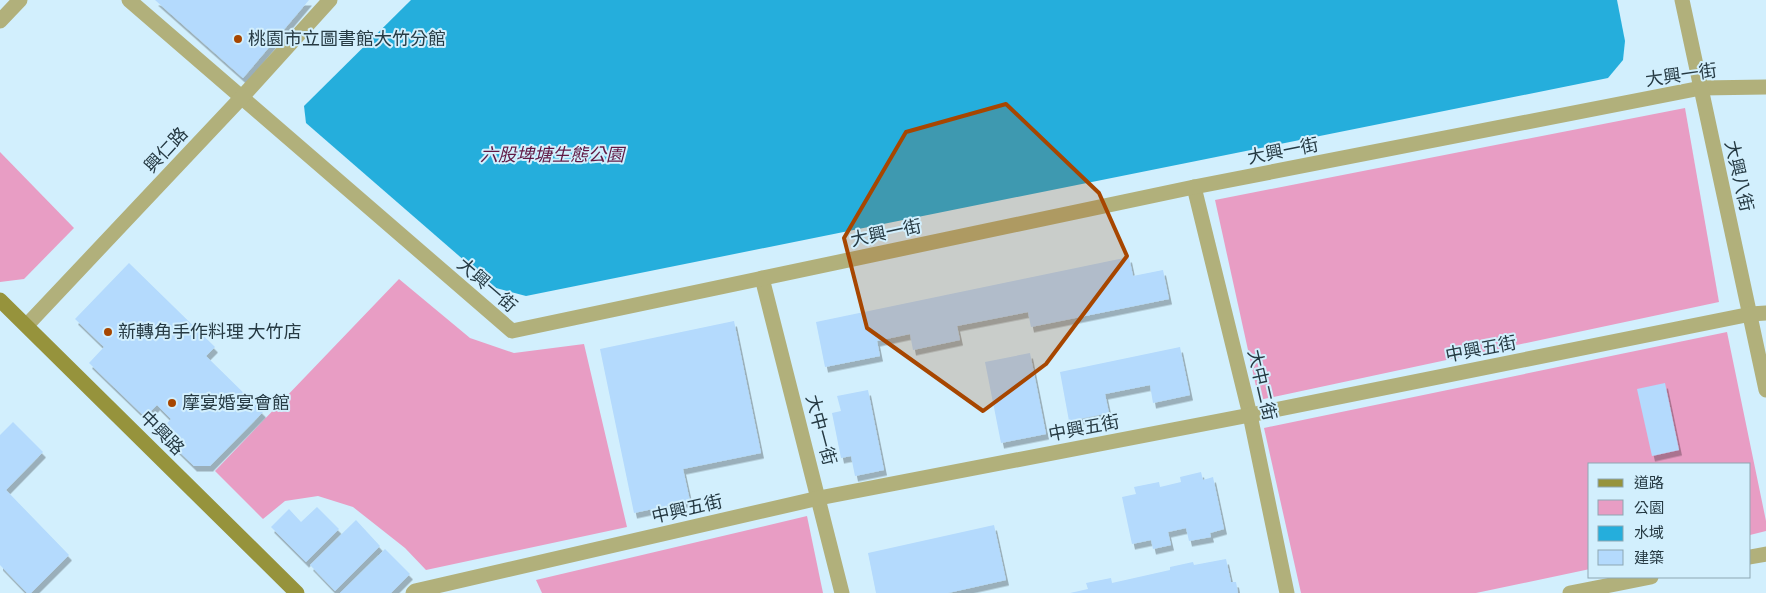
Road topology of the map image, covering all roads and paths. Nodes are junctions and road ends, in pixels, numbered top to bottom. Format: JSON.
{"nodes":[{"id":1,"x":20,"y":0,"type":"edge"},
{"id":2,"x":129,"y":0,"type":"edge"},
{"id":3,"x":330,"y":0,"type":"edge"},
{"id":4,"x":1682,"y":0,"type":"edge"},
{"id":5,"x":0,"y":20,"type":"edge"},
{"id":6,"x":1766,"y":87,"type":"edge"},
{"id":7,"x":1701,"y":88,"type":"junction"},
{"id":8,"x":242,"y":97,"type":"junction"},
{"id":9,"x":1194,"y":187,"type":"junction"},
{"id":10,"x":762,"y":278,"type":"junction"},
{"id":11,"x":0,"y":300,"type":"edge"},
{"id":12,"x":1758,"y":313,"type":"edge"},
{"id":13,"x":27,"y":325,"type":"junction"},
{"id":14,"x":1766,"y":390,"type":"edge"},
{"id":15,"x":1250,"y":415,"type":"junction"},
{"id":16,"x":819,"y":498,"type":"junction"},
{"id":17,"x":1766,"y":554,"type":"edge"},
{"id":18,"x":1751,"y":557,"type":"edge"},
{"id":19,"x":1646,"y":578,"type":"edge"},
{"id":20,"x":297,"y":593,"type":"edge"},
{"id":21,"x":413,"y":593,"type":"edge"},
{"id":22,"x":842,"y":593,"type":"edge"},
{"id":23,"x":1287,"y":593,"type":"edge"},
{"id":24,"x":1570,"y":593,"type":"edge"}],
"edges":[{"from":1,"to":5,"type":"street"},
{"from":2,"to":8,"type":"street","name":"大興一街"},
{"from":3,"to":8,"type":"street","name":"興仁路"},
{"from":4,"to":7,"type":"street","name":"大興八街"},
{"from":6,"to":7,"type":"street","name":"大興一街"},
{"from":7,"to":9,"type":"street","name":"大興一街"},
{"from":7,"to":12,"type":"street","name":"大興八街"},
{"from":8,"to":10,"type":"street","name":"大興一街"},
{"from":8,"to":13,"type":"street","name":"興仁路"},
{"from":9,"to":10,"type":"street","name":"大興一街"},
{"from":9,"to":15,"type":"street","name":"大中二街"},
{"from":10,"to":16,"type":"street","name":"大中一街"},
{"from":11,"to":13,"type":"street","name":"中興路"},
{"from":12,"to":14,"type":"street","name":"大興八街"},
{"from":12,"to":15,"type":"street","name":"中興五街"},
{"from":13,"to":20,"type":"street","name":"中興路"},
{"from":15,"to":16,"type":"street","name":"中興五街"},
{"from":15,"to":23,"type":"street","name":"大中二街"},
{"from":16,"to":21,"type":"street","name":"中興五街"},
{"from":16,"to":22,"type":"street","name":"大中一街"},
{"from":17,"to":18,"type":"street"},
{"from":19,"to":24,"type":"street"}]}
